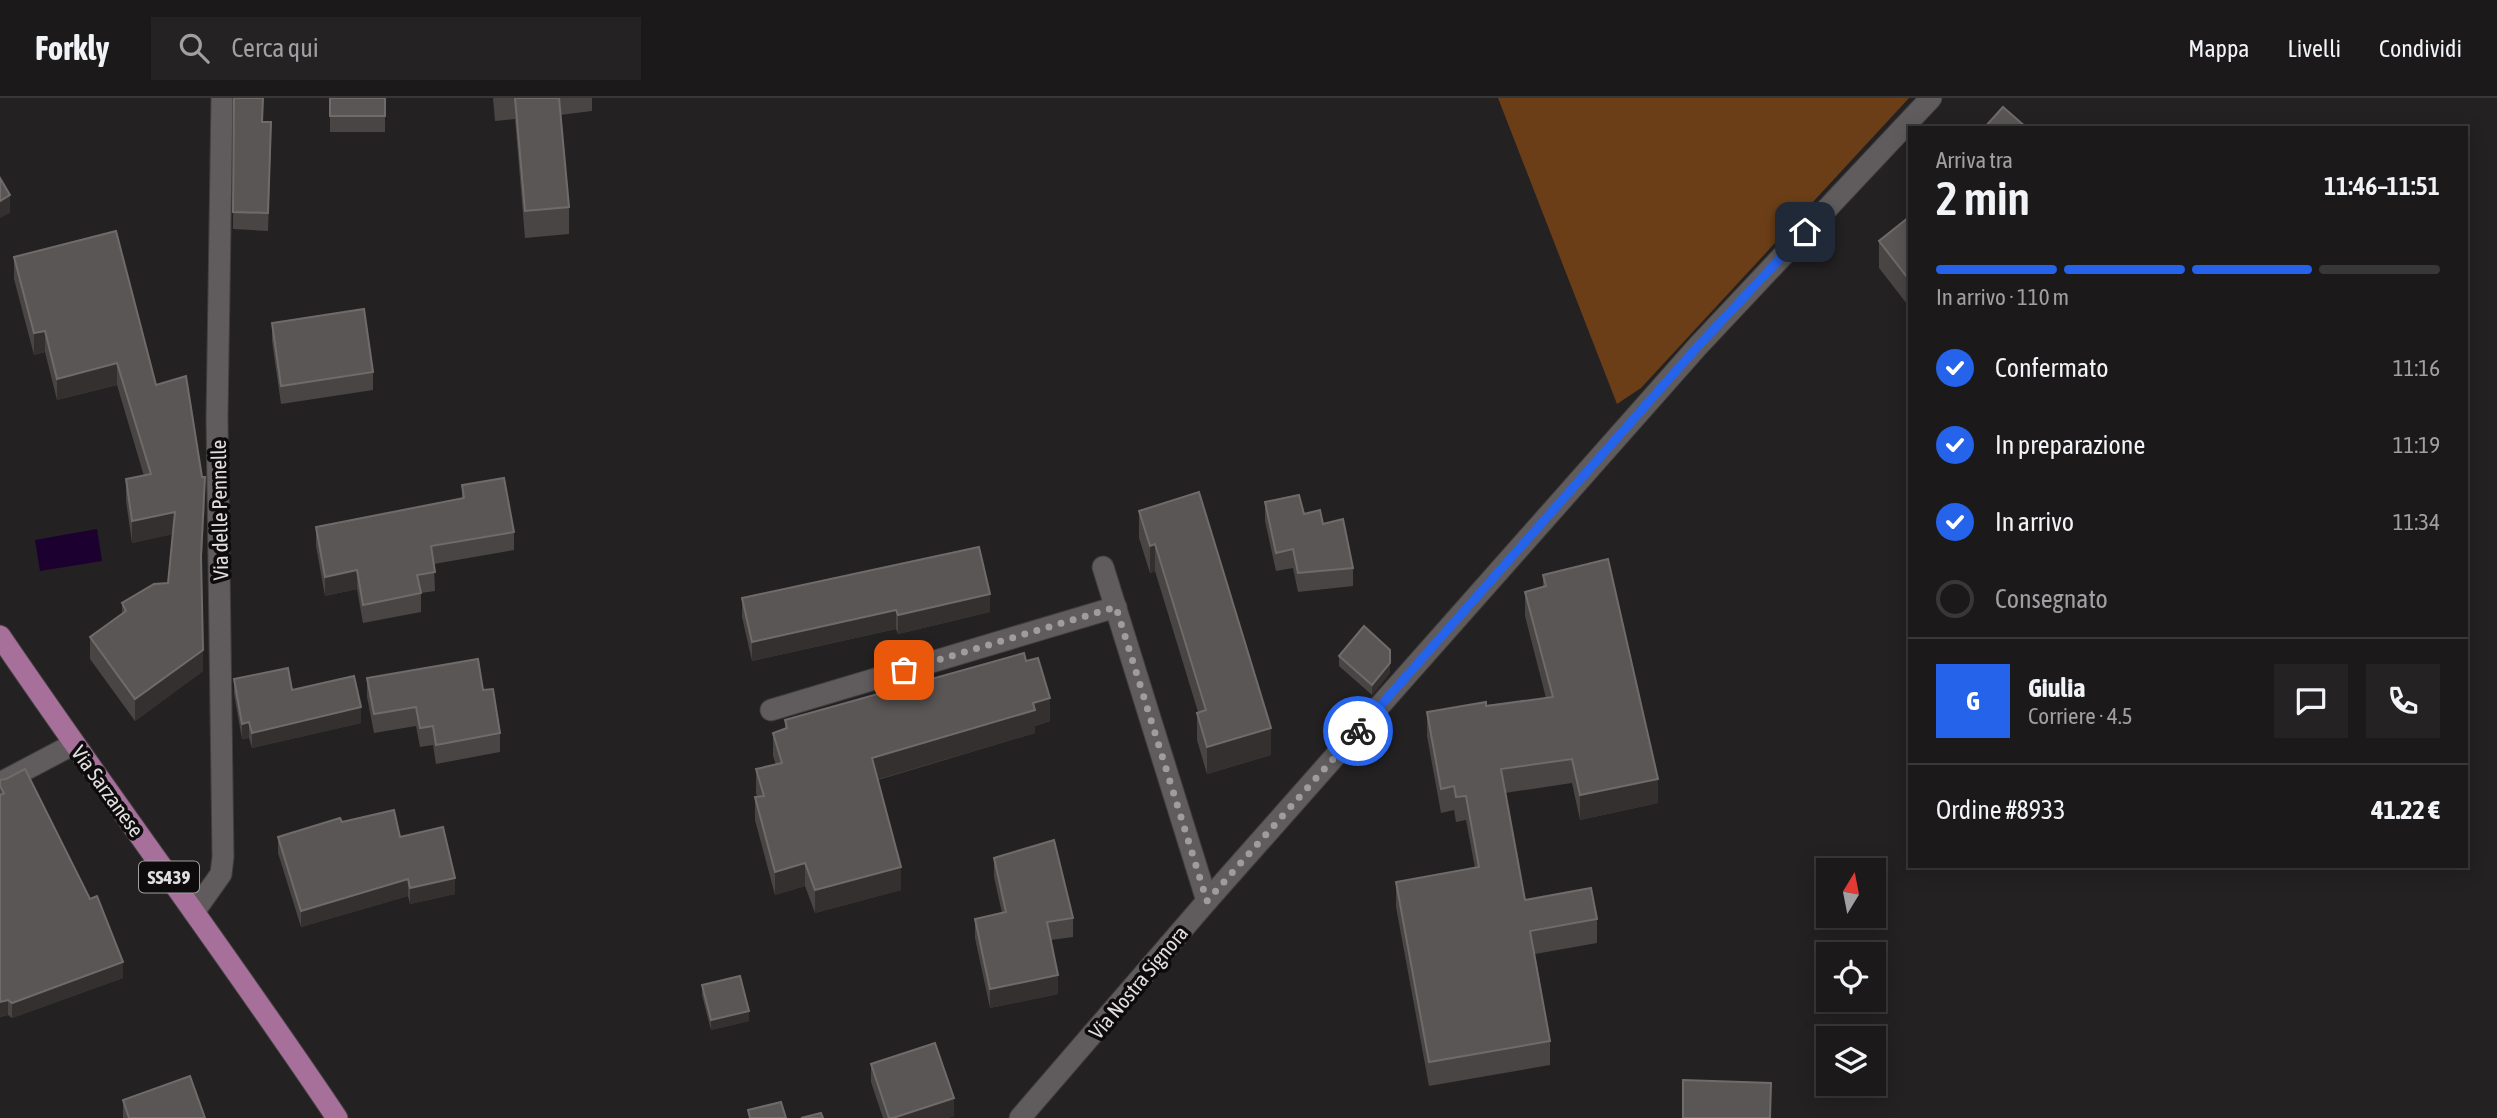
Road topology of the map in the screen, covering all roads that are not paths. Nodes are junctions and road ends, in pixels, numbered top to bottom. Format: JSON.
{"nodes":[{"id":1,"x":222,"y":98,"type":"edge"},
{"id":2,"x":1931,"y":98,"type":"edge"},
{"id":3,"x":1103,"y":567,"type":"dead end"},
{"id":4,"x":1116,"y":607,"type":"junction"},
{"id":5,"x":0,"y":636,"type":"edge"},
{"id":6,"x":771,"y":710,"type":"dead end"},
{"id":7,"x":74,"y":744,"type":"junction"},
{"id":8,"x":0,"y":783,"type":"edge"},
{"id":9,"x":1207,"y":901,"type":"junction"},
{"id":10,"x":194,"y":912,"type":"junction"},
{"id":11,"x":337,"y":1118,"type":"edge"},
{"id":12,"x":1020,"y":1118,"type":"edge"}],
"edges":[{"from":1,"to":10,"type":"street","name":"Via delle Pennelle"},
{"from":2,"to":9,"type":"street","name":"Via Nostra Signora"},
{"from":3,"to":4,"type":"street"},
{"from":4,"to":6,"type":"street"},
{"from":4,"to":9,"type":"street"},
{"from":5,"to":7,"type":"main road","name":"Via Sarzanese","number":"SS439"},
{"from":7,"to":8,"type":"street"},
{"from":7,"to":10,"type":"main road","name":"Via Sarzanese","number":"SS439"},
{"from":9,"to":12,"type":"street","name":"Via Nostra Signora"},
{"from":10,"to":11,"type":"main road","name":"Via Sarzanese","number":"SS439"}]}
